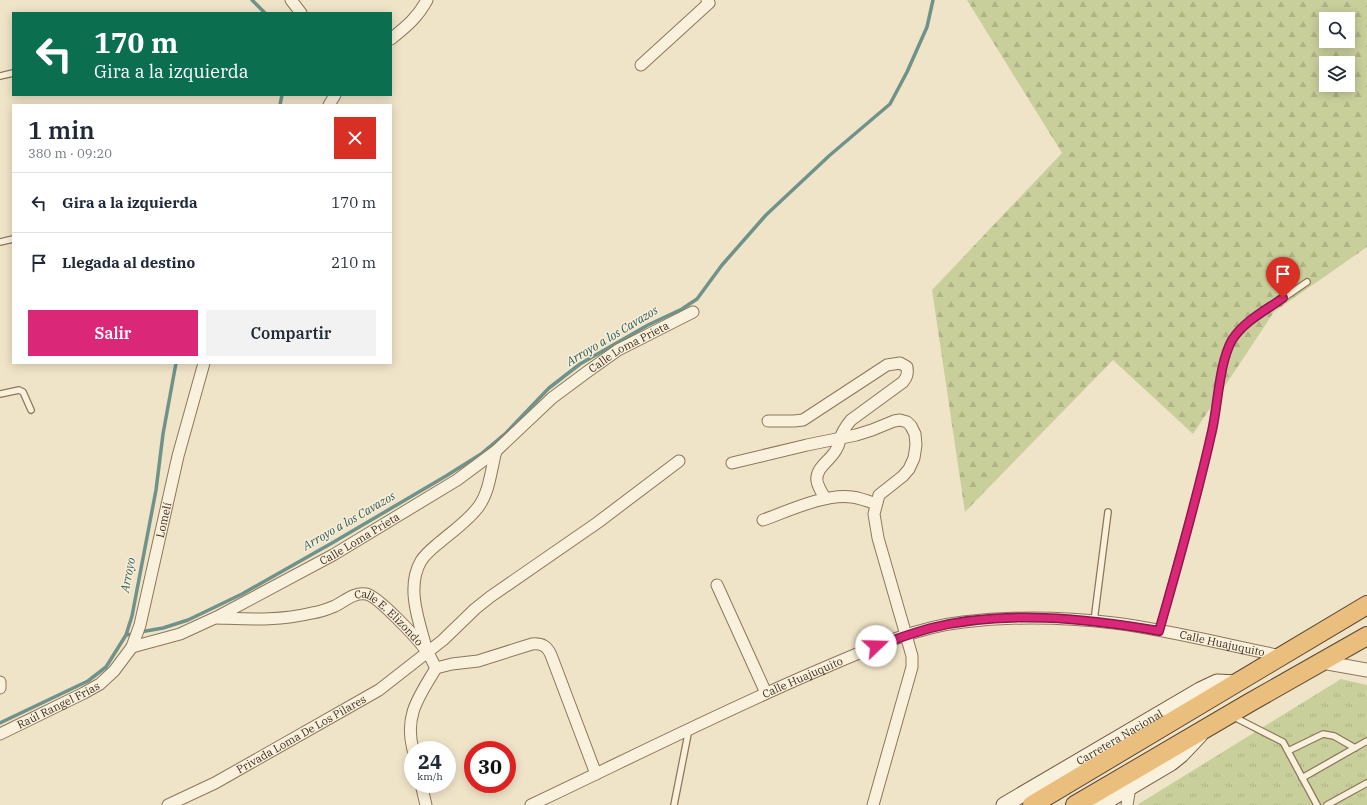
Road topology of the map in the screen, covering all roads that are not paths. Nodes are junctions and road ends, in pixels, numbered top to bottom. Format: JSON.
{"nodes":[{"id":1,"x":290,"y":0,"type":"edge"},
{"id":2,"x":427,"y":0,"type":"edge"},
{"id":3,"x":707,"y":0,"type":"edge"},
{"id":4,"x":300,"y":12,"type":"edge"},
{"id":5,"x":392,"y":38,"type":"edge"},
{"id":6,"x":641,"y":65,"type":"dead end"},
{"id":7,"x":12,"y":73,"type":"edge"},
{"id":8,"x":0,"y":76,"type":"edge"},
{"id":9,"x":12,"y":239,"type":"edge"},
{"id":10,"x":0,"y":242,"type":"edge"},
{"id":11,"x":1307,"y":282,"type":"dead end"},
{"id":12,"x":693,"y":312,"type":"dead end"},
{"id":13,"x":204,"y":364,"type":"edge"},
{"id":14,"x":0,"y":394,"type":"edge"},
{"id":15,"x":31,"y":410,"type":"dead end"},
{"id":16,"x":768,"y":421,"type":"dead end"},
{"id":17,"x":840,"y":438,"type":"junction"},
{"id":18,"x":496,"y":451,"type":"junction"},
{"id":19,"x":679,"y":461,"type":"dead end"},
{"id":20,"x":732,"y":463,"type":"dead end"},
{"id":21,"x":824,"y":498,"type":"junction"},
{"id":22,"x":876,"y":504,"type":"junction"},
{"id":23,"x":1108,"y":512,"type":"dead end"},
{"id":24,"x":763,"y":520,"type":"dead end"},
{"id":25,"x":718,"y":585,"type":"dead end"},
{"id":26,"x":1367,"y":605,"type":"edge"},
{"id":27,"x":217,"y":618,"type":"junction"},
{"id":28,"x":1094,"y":621,"type":"junction"},
{"id":29,"x":1159,"y":631,"type":"junction"},
{"id":30,"x":905,"y":636,"type":"junction"},
{"id":31,"x":1367,"y":636,"type":"edge"},
{"id":32,"x":132,"y":647,"type":"junction"},
{"id":33,"x":427,"y":652,"type":"junction"},
{"id":34,"x":1282,"y":656,"type":"junction"},
{"id":35,"x":1322,"y":662,"type":"junction"},
{"id":36,"x":436,"y":668,"type":"junction"},
{"id":37,"x":1367,"y":670,"type":"edge"},
{"id":38,"x":114,"y":671,"type":"joint"},
{"id":39,"x":0,"y":682,"type":"edge"},
{"id":40,"x":1238,"y":683,"type":"junction"},
{"id":41,"x":0,"y":688,"type":"edge"},
{"id":42,"x":766,"y":693,"type":"junction"},
{"id":43,"x":1228,"y":714,"type":"junction"},
{"id":44,"x":1205,"y":728,"type":"junction"},
{"id":45,"x":689,"y":729,"type":"junction"},
{"id":46,"x":0,"y":734,"type":"edge"},
{"id":47,"x":412,"y":741,"type":"edge"},
{"id":48,"x":1367,"y":741,"type":"edge"},
{"id":49,"x":1354,"y":748,"type":"junction"},
{"id":50,"x":1288,"y":751,"type":"junction"},
{"id":51,"x":596,"y":774,"type":"junction"},
{"id":52,"x":1302,"y":778,"type":"junction"},
{"id":53,"x":1367,"y":783,"type":"edge"},
{"id":54,"x":1130,"y":787,"type":"junction"},
{"id":55,"x":423,"y":793,"type":"edge"},
{"id":56,"x":168,"y":805,"type":"edge"},
{"id":57,"x":426,"y":805,"type":"edge"},
{"id":58,"x":531,"y":805,"type":"edge"},
{"id":59,"x":674,"y":805,"type":"edge"},
{"id":60,"x":873,"y":805,"type":"edge"},
{"id":61,"x":1004,"y":805,"type":"edge"},
{"id":62,"x":1032,"y":805,"type":"edge"},
{"id":63,"x":1075,"y":805,"type":"edge"},
{"id":64,"x":1100,"y":805,"type":"edge"},
{"id":65,"x":1127,"y":805,"type":"edge"},
{"id":66,"x":1317,"y":805,"type":"edge"},
{"id":67,"x":1327,"y":805,"type":"edge"}],
"edges":[{"from":1,"to":4,"type":"street"},
{"from":2,"to":5,"type":"street"},
{"from":3,"to":6,"type":"street"},
{"from":7,"to":8,"type":"lane"},
{"from":9,"to":10,"type":"lane"},
{"from":11,"to":29,"type":"lane"},
{"from":12,"to":18,"type":"street","name":"Calle Loma Prieta"},
{"from":13,"to":32,"type":"street","name":"Lomelí"},
{"from":14,"to":15,"type":"lane"},
{"from":16,"to":17,"type":"street"},
{"from":17,"to":20,"type":"street"},
{"from":17,"to":21,"type":"street"},
{"from":17,"to":22,"type":"street"},
{"from":18,"to":27,"type":"street","name":"Calle Loma Prieta"},
{"from":18,"to":33,"type":"street"},
{"from":19,"to":33,"type":"street","name":"Privada Loma De Los Pilares"},
{"from":21,"to":22,"type":"street"},
{"from":21,"to":24,"type":"street"},
{"from":22,"to":30,"type":"street"},
{"from":23,"to":28,"type":"lane"},
{"from":25,"to":42,"type":"street"},
{"from":26,"to":34,"type":"highway","name":"Carretera Nacional"},
{"from":27,"to":32,"type":"street","name":"Calle Loma Prieta"},
{"from":27,"to":33,"type":"street","name":"Calle E. Elizondo"},
{"from":28,"to":29,"type":"street","name":"Calle Huajuquito"},
{"from":28,"to":30,"type":"street","name":"Calle Huajuquito"},
{"from":29,"to":34,"type":"street","name":"Calle Huajuquito"},
{"from":30,"to":42,"type":"street","name":"Calle Huajuquito"},
{"from":30,"to":60,"type":"street"},
{"from":31,"to":35,"type":"highway"},
{"from":32,"to":38,"type":"street","name":"Lomelí"},
{"from":33,"to":36,"type":"street","name":"Calle E. Elizondo"},
{"from":33,"to":56,"type":"street","name":"Privada Loma De Los Pilares"},
{"from":34,"to":40,"type":"highway","name":"Carretera Nacional"},
{"from":35,"to":37,"type":"street"},
{"from":35,"to":43,"type":"highway"},
{"from":36,"to":47,"type":"street"},
{"from":36,"to":51,"type":"street"},
{"from":38,"to":46,"type":"street","name":"Raúl Rangel Frías"},
{"from":39,"to":41,"type":"street"},
{"from":40,"to":61,"type":"main road","name":"Carretera Nacional"},
{"from":40,"to":62,"type":"highway","name":"Carretera Nacional"},
{"from":42,"to":45,"type":"street","name":"Calle Huajuquito"},
{"from":43,"to":44,"type":"highway"},
{"from":43,"to":50,"type":"lane"},
{"from":44,"to":54,"type":"main road"},
{"from":44,"to":63,"type":"highway"},
{"from":45,"to":51,"type":"street","name":"Calle Huajuquito"},
{"from":45,"to":59,"type":"lane"},
{"from":48,"to":49,"type":"lane"},
{"from":49,"to":50,"type":"lane"},
{"from":49,"to":52,"type":"lane"},
{"from":50,"to":52,"type":"lane"},
{"from":51,"to":58,"type":"street","name":"Calle Huajuquito"},
{"from":52,"to":66,"type":"lane"},
{"from":53,"to":67,"type":"lane"},
{"from":54,"to":64,"type":"main road"},
{"from":54,"to":65,"type":"street"},
{"from":55,"to":57,"type":"street"}]}
